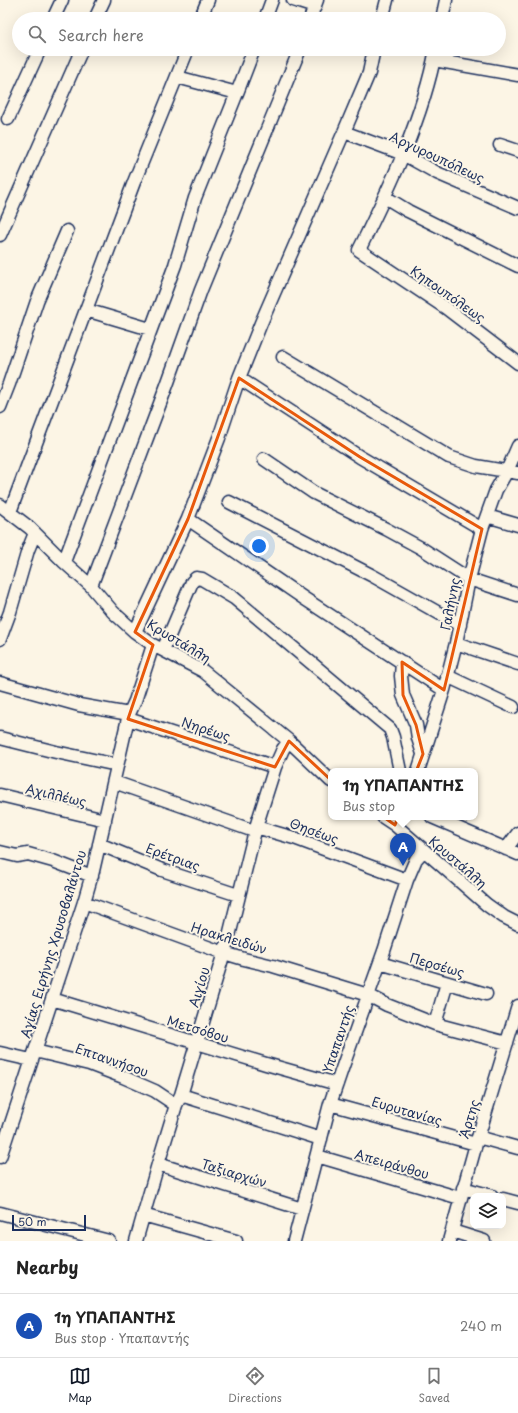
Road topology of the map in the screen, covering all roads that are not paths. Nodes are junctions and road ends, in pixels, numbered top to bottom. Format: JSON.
{"nodes":[{"id":1,"x":62,"y":0,"type":"edge"},
{"id":2,"x":104,"y":0,"type":"edge"},
{"id":3,"x":208,"y":0,"type":"edge"},
{"id":4,"x":272,"y":0,"type":"edge"},
{"id":5,"x":293,"y":0,"type":"edge"},
{"id":6,"x":387,"y":0,"type":"edge"},
{"id":7,"x":446,"y":0,"type":"edge"},
{"id":8,"x":316,"y":3,"type":"edge"},
{"id":9,"x":56,"y":12,"type":"edge"},
{"id":10,"x":99,"y":12,"type":"edge"},
{"id":11,"x":203,"y":12,"type":"edge"},
{"id":12,"x":268,"y":12,"type":"edge"},
{"id":13,"x":384,"y":12,"type":"edge"},
{"id":14,"x":443,"y":12,"type":"edge"},
{"id":15,"x":37,"y":56,"type":"edge"},
{"id":16,"x":79,"y":56,"type":"edge"},
{"id":17,"x":185,"y":56,"type":"edge"},
{"id":18,"x":251,"y":56,"type":"edge"},
{"id":19,"x":297,"y":56,"type":"edge"},
{"id":20,"x":372,"y":56,"type":"edge"},
{"id":21,"x":434,"y":56,"type":"edge"},
{"id":22,"x":443,"y":56,"type":"edge"},
{"id":23,"x":518,"y":75,"type":"edge"},
{"id":24,"x":177,"y":77,"type":"junction"},
{"id":25,"x":237,"y":93,"type":"junction"},
{"id":26,"x":8,"y":119,"type":"dead end"},
{"id":27,"x":344,"y":132,"type":"junction"},
{"id":28,"x":500,"y":145,"type":"dead end"},
{"id":29,"x":518,"y":151,"type":"edge"},
{"id":30,"x":403,"y":154,"type":"junction"},
{"id":31,"x":385,"y":197,"type":"junction"},
{"id":32,"x":518,"y":208,"type":"edge"},
{"id":33,"x":68,"y":231,"type":"dead end"},
{"id":34,"x":0,"y":235,"type":"edge"},
{"id":35,"x":518,"y":266,"type":"edge"},
{"id":36,"x":86,"y":310,"type":"junction"},
{"id":37,"x":150,"y":329,"type":"junction"},
{"id":38,"x":283,"y":357,"type":"dead end"},
{"id":39,"x":518,"y":363,"type":"edge"},
{"id":40,"x":239,"y":378,"type":"junction"},
{"id":41,"x":0,"y":407,"type":"edge"},
{"id":42,"x":518,"y":446,"type":"edge"},
{"id":43,"x":264,"y":460,"type":"dead end"},
{"id":44,"x":513,"y":472,"type":"edge"},
{"id":45,"x":229,"y":502,"type":"dead end"},
{"id":46,"x":5,"y":509,"type":"edge"},
{"id":47,"x":487,"y":516,"type":"junction"},
{"id":48,"x":188,"y":519,"type":"junction"},
{"id":49,"x":518,"y":525,"type":"edge"},
{"id":50,"x":482,"y":529,"type":"junction"},
{"id":51,"x":35,"y":533,"type":"junction"},
{"id":52,"x":64,"y":562,"type":"junction"},
{"id":53,"x":469,"y":579,"type":"junction"},
{"id":54,"x":91,"y":586,"type":"junction"},
{"id":55,"x":518,"y":595,"type":"edge"},
{"id":56,"x":5,"y":610,"type":"edge"},
{"id":57,"x":460,"y":625,"type":"junction"},
{"id":58,"x":135,"y":632,"type":"junction"},
{"id":59,"x":0,"y":639,"type":"edge"},
{"id":60,"x":456,"y":643,"type":"junction"},
{"id":61,"x":158,"y":647,"type":"junction"},
{"id":62,"x":402,"y":662,"type":"junction"},
{"id":63,"x":518,"y":664,"type":"edge"},
{"id":64,"x":448,"y":676,"type":"junction"},
{"id":65,"x":0,"y":683,"type":"edge"},
{"id":66,"x":444,"y":690,"type":"junction"},
{"id":67,"x":513,"y":707,"type":"dead end"},
{"id":68,"x":129,"y":716,"type":"junction"},
{"id":69,"x":0,"y":738,"type":"edge"},
{"id":70,"x":289,"y":741,"type":"junction"},
{"id":71,"x":423,"y":754,"type":"junction"},
{"id":72,"x":117,"y":765,"type":"junction"},
{"id":73,"x":275,"y":767,"type":"junction"},
{"id":74,"x":399,"y":768,"type":"edge"},
{"id":75,"x":419,"y":768,"type":"edge"},
{"id":76,"x":328,"y":778,"type":"edge"},
{"id":77,"x":114,"y":782,"type":"junction"},
{"id":78,"x":0,"y":795,"type":"edge"},
{"id":79,"x":105,"y":820,"type":"junction"},
{"id":80,"x":439,"y":820,"type":"edge"},
{"id":81,"x":398,"y":821,"type":"edge"},
{"id":82,"x":255,"y":829,"type":"junction"},
{"id":83,"x":518,"y":833,"type":"edge"},
{"id":84,"x":98,"y":844,"type":"junction"},
{"id":85,"x":506,"y":849,"type":"junction"},
{"id":86,"x":424,"y":851,"type":"junction"},
{"id":87,"x":0,"y":852,"type":"edge"},
{"id":88,"x":518,"y":854,"type":"edge"},
{"id":89,"x":92,"y":876,"type":"junction"},
{"id":90,"x":407,"y":880,"type":"junction"},
{"id":91,"x":238,"y":895,"type":"junction"},
{"id":92,"x":84,"y":902,"type":"junction"},
{"id":93,"x":518,"y":924,"type":"edge"},
{"id":94,"x":229,"y":936,"type":"junction"},
{"id":95,"x":224,"y":953,"type":"junction"},
{"id":96,"x":244,"y":959,"type":"junction"},
{"id":97,"x":380,"y":963,"type":"junction"},
{"id":98,"x":447,"y":983,"type":"junction"},
{"id":99,"x":486,"y":994,"type":"dead end"},
{"id":100,"x":368,"y":995,"type":"junction"},
{"id":101,"x":52,"y":999,"type":"junction"},
{"id":102,"x":518,"y":1006,"type":"edge"},
{"id":103,"x":435,"y":1024,"type":"junction"},
{"id":104,"x":515,"y":1028,"type":"edge"},
{"id":105,"x":197,"y":1043,"type":"junction"},
{"id":106,"x":507,"y":1043,"type":"junction"},
{"id":107,"x":0,"y":1053,"type":"edge"},
{"id":108,"x":33,"y":1056,"type":"junction"},
{"id":109,"x":337,"y":1084,"type":"junction"},
{"id":110,"x":178,"y":1100,"type":"junction"},
{"id":111,"x":330,"y":1104,"type":"junction"},
{"id":112,"x":0,"y":1118,"type":"edge"},
{"id":113,"x":11,"y":1123,"type":"junction"},
{"id":114,"x":321,"y":1139,"type":"junction"},
{"id":115,"x":477,"y":1141,"type":"junction"},
{"id":116,"x":518,"y":1148,"type":"edge"},
{"id":117,"x":317,"y":1156,"type":"junction"},
{"id":118,"x":0,"y":1157,"type":"edge"},
{"id":119,"x":158,"y":1164,"type":"junction"},
{"id":120,"x":462,"y":1193,"type":"junction"},
{"id":121,"x":470,"y":1194,"type":"edge"},
{"id":122,"x":506,"y":1200,"type":"edge"},
{"id":123,"x":518,"y":1203,"type":"edge"},
{"id":124,"x":302,"y":1209,"type":"junction"},
{"id":125,"x":0,"y":1213,"type":"edge"},
{"id":126,"x":143,"y":1215,"type":"junction"},
{"id":127,"x":450,"y":1236,"type":"edge"},
{"id":128,"x":84,"y":1238,"type":"edge"},
{"id":129,"x":109,"y":1241,"type":"edge"},
{"id":130,"x":136,"y":1241,"type":"edge"},
{"id":131,"x":236,"y":1241,"type":"edge"},
{"id":132,"x":294,"y":1241,"type":"edge"},
{"id":133,"x":484,"y":1241,"type":"edge"}],
"edges":[{"from":1,"to":9,"type":"street"},
{"from":2,"to":10,"type":"street"},
{"from":3,"to":11,"type":"street"},
{"from":4,"to":12,"type":"street"},
{"from":5,"to":8,"type":"street"},
{"from":6,"to":13,"type":"street"},
{"from":7,"to":14,"type":"street"},
{"from":15,"to":26,"type":"street"},
{"from":16,"to":34,"type":"street"},
{"from":17,"to":24,"type":"street"},
{"from":18,"to":25,"type":"street"},
{"from":19,"to":54,"type":"street"},
{"from":20,"to":27,"type":"street"},
{"from":21,"to":30,"type":"street"},
{"from":22,"to":23,"type":"street"},
{"from":24,"to":25,"type":"street"},
{"from":24,"to":36,"type":"street"},
{"from":25,"to":37,"type":"street"},
{"from":27,"to":30,"type":"street","name":"Αργυρουπόλεως"},
{"from":27,"to":40,"type":"street"},
{"from":28,"to":29,"type":"street"},
{"from":30,"to":31,"type":"street"},
{"from":30,"to":32,"type":"street","name":"Αργυρουπόλεως"},
{"from":31,"to":35,"type":"street"},
{"from":31,"to":39,"type":"street","name":"Κηπουπόλεως"},
{"from":33,"to":41,"type":"street"},
{"from":36,"to":37,"type":"street"},
{"from":36,"to":46,"type":"street"},
{"from":37,"to":52,"type":"street"},
{"from":38,"to":44,"type":"street"},
{"from":40,"to":48,"type":"street"},
{"from":40,"to":50,"type":"street"},
{"from":42,"to":44,"type":"street","name":"Γαλήνης"},
{"from":43,"to":53,"type":"street"},
{"from":44,"to":47,"type":"street","name":"Γαλήνης"},
{"from":45,"to":57,"type":"street"},
{"from":46,"to":51,"type":"street","name":"Κρυστάλλη"},
{"from":47,"to":49,"type":"street"},
{"from":47,"to":50,"type":"street","name":"Γαλήνης"},
{"from":48,"to":58,"type":"street"},
{"from":48,"to":62,"type":"street"},
{"from":50,"to":53,"type":"street","name":"Γαλήνης"},
{"from":51,"to":52,"type":"street","name":"Κρυστάλλη"},
{"from":51,"to":56,"type":"street"},
{"from":52,"to":54,"type":"street","name":"Κρυστάλλη"},
{"from":53,"to":55,"type":"street"},
{"from":53,"to":57,"type":"street","name":"Γαλήνης"},
{"from":54,"to":58,"type":"street","name":"Κρυστάλλη"},
{"from":56,"to":59,"type":"street"},
{"from":57,"to":60,"type":"street","name":"Γαλήνης"},
{"from":58,"to":61,"type":"street","name":"Κρυστάλλη"},
{"from":60,"to":63,"type":"street"},
{"from":60,"to":64,"type":"street","name":"Γαλήνης"},
{"from":61,"to":68,"type":"street","name":"Αγίας Ειρήνης Χρυσοβαλάντου"},
{"from":61,"to":70,"type":"street","name":"Κρυστάλλη"},
{"from":61,"to":74,"type":"street","name":"Αγίας Ειρήνης Χρυσοβαλάντου"},
{"from":62,"to":66,"type":"street"},
{"from":62,"to":71,"type":"street"},
{"from":64,"to":66,"type":"street","name":"Γαλήνης"},
{"from":64,"to":67,"type":"street"},
{"from":65,"to":68,"type":"street","name":"Νηρέως"},
{"from":66,"to":71,"type":"street","name":"Γαλήνης"},
{"from":68,"to":72,"type":"street","name":"Αγίας Ειρήνης Χρυσοβαλάντου"},
{"from":68,"to":73,"type":"street","name":"Νηρέως"},
{"from":69,"to":72,"type":"street"},
{"from":70,"to":73,"type":"street","name":"Αιγίου"},
{"from":70,"to":76,"type":"street","name":"Κρυστάλλη"},
{"from":71,"to":75,"type":"street","name":"Γαλήνης"},
{"from":72,"to":77,"type":"street","name":"Αγίας Ειρήνης Χρυσοβαλάντου"},
{"from":73,"to":82,"type":"street","name":"Αιγίου"},
{"from":77,"to":79,"type":"street","name":"Αγίας Ειρήνης Χρυσοβαλάντου"},
{"from":77,"to":82,"type":"street","name":"Θησέως"},
{"from":78,"to":79,"type":"street","name":"Αχιλλέως"},
{"from":79,"to":84,"type":"street","name":"Αγίας Ειρήνης Χρυσοβαλάντου"},
{"from":80,"to":85,"type":"street"},
{"from":81,"to":86,"type":"street","name":"Κρυστάλλη"},
{"from":82,"to":90,"type":"street","name":"Θησέως"},
{"from":82,"to":91,"type":"street","name":"Αιγίου"},
{"from":83,"to":85,"type":"street"},
{"from":84,"to":89,"type":"street","name":"Αγίας Ειρήνης Χρυσοβαλάντου"},
{"from":84,"to":91,"type":"street","name":"Ερέτριας"},
{"from":85,"to":88,"type":"street"},
{"from":86,"to":90,"type":"street","name":"Υπαπαντής"},
{"from":86,"to":93,"type":"street","name":"Κρυστάλλη"},
{"from":87,"to":89,"type":"street"},
{"from":89,"to":92,"type":"street","name":"Αγίας Ειρήνης Χρυσοβαλάντου"},
{"from":90,"to":97,"type":"street","name":"Υπαπαντής"},
{"from":91,"to":94,"type":"street","name":"Αιγίου"},
{"from":92,"to":95,"type":"street","name":"Ηρακλειδών"},
{"from":92,"to":101,"type":"street","name":"Αγίας Ειρήνης Χρυσοβαλάντου"},
{"from":94,"to":95,"type":"street","name":"Αιγίου"},
{"from":94,"to":96,"type":"street"},
{"from":95,"to":96,"type":"street","name":"Ηρακλειδών"},
{"from":95,"to":105,"type":"street","name":"Αιγίου"},
{"from":96,"to":100,"type":"street","name":"Ηρακλειδών"},
{"from":97,"to":98,"type":"street","name":"Περσέως"},
{"from":97,"to":100,"type":"street","name":"Υπαπαντής"},
{"from":98,"to":99,"type":"street","name":"Περσέως"},
{"from":98,"to":103,"type":"street"},
{"from":100,"to":103,"type":"street","name":"Ηρακλειδών"},
{"from":100,"to":109,"type":"street","name":"Υπαπαντής"},
{"from":101,"to":105,"type":"street","name":"Μετσόβου"},
{"from":101,"to":108,"type":"street","name":"Αγίας Ειρήνης Χρυσοβαλάντου"},
{"from":102,"to":104,"type":"street","name":"Άρτης"},
{"from":103,"to":106,"type":"street","name":"Ηρακλειδών"},
{"from":104,"to":106,"type":"street","name":"Άρτης"},
{"from":105,"to":109,"type":"street","name":"Μετσόβου"},
{"from":105,"to":110,"type":"street","name":"Αιγίου"},
{"from":106,"to":115,"type":"street","name":"Άρτης"},
{"from":107,"to":108,"type":"street","name":"Επταννήσου"},
{"from":108,"to":110,"type":"street","name":"Επταννήσου"},
{"from":108,"to":113,"type":"street","name":"Αγίας Ειρήνης Χρυσοβαλάντου"},
{"from":109,"to":111,"type":"street","name":"Υπαπαντής"},
{"from":110,"to":114,"type":"street","name":"Επταννήσου"},
{"from":110,"to":119,"type":"street","name":"Αιγίου"},
{"from":111,"to":114,"type":"street","name":"Υπαπαντής"},
{"from":111,"to":115,"type":"street","name":"Ευρυτανίας"},
{"from":112,"to":113,"type":"street"},
{"from":113,"to":118,"type":"street","name":"Αγίας Ειρήνης Χρυσοβαλάντου"},
{"from":114,"to":117,"type":"street","name":"Υπαπαντής"},
{"from":115,"to":116,"type":"street","name":"Ευρυτανίας"},
{"from":115,"to":120,"type":"street","name":"Άρτης"},
{"from":117,"to":120,"type":"street","name":"Απειράνθου"},
{"from":117,"to":124,"type":"street","name":"Υπαπαντής"},
{"from":119,"to":124,"type":"street","name":"Ταξιαρχών"},
{"from":119,"to":126,"type":"street","name":"Αιγίου"},
{"from":120,"to":121,"type":"street","name":"Απειράνθου"},
{"from":120,"to":127,"type":"street","name":"Άρτης"},
{"from":122,"to":123,"type":"street"},
{"from":124,"to":132,"type":"street","name":"Υπαπαντής"},
{"from":125,"to":128,"type":"street"},
{"from":126,"to":130,"type":"street","name":"Αιγίου"},
{"from":126,"to":131,"type":"street"},
{"from":127,"to":133,"type":"street"},
{"from":128,"to":129,"type":"street"}]}
